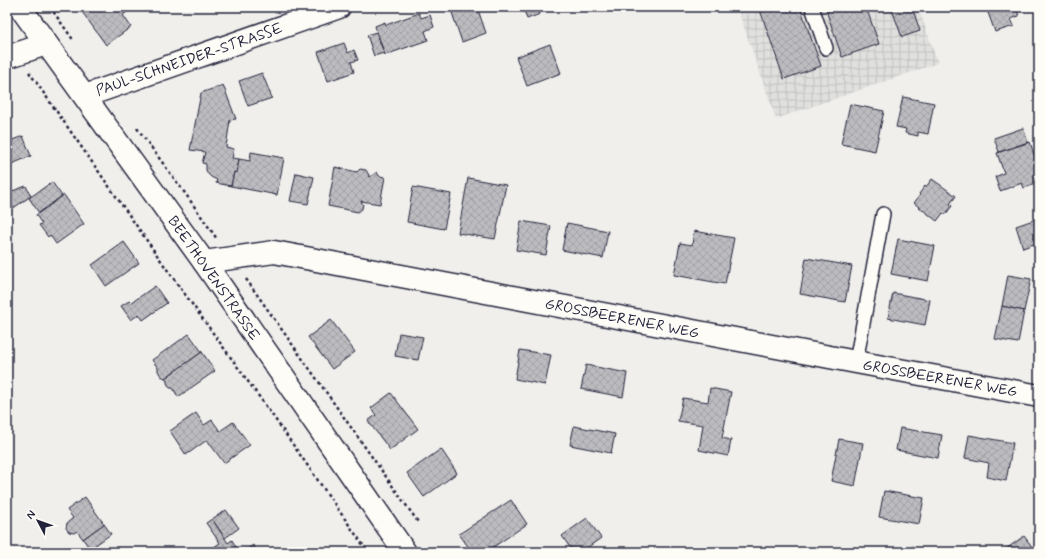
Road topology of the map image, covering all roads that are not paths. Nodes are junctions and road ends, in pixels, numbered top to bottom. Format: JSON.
{"nodes":[{"id":1,"x":20,"y":7,"type":"edge"},
{"id":2,"x":339,"y":7,"type":"edge"},
{"id":3,"x":812,"y":7,"type":"edge"},
{"id":4,"x":46,"y":44,"type":"junction"},
{"id":5,"x":826,"y":48,"type":"dead end"},
{"id":6,"x":12,"y":56,"type":"edge"},
{"id":7,"x":85,"y":96,"type":"junction"},
{"id":8,"x":882,"y":214,"type":"dead end"},
{"id":9,"x":204,"y":262,"type":"junction"},
{"id":10,"x":856,"y":362,"type":"junction"},
{"id":11,"x":1038,"y":391,"type":"edge"},
{"id":12,"x":405,"y":552,"type":"edge"}],
"edges":[{"from":1,"to":4,"type":"street","name":"BEETHOVENSTRASSE"},
{"from":2,"to":7,"type":"street","name":"PAUL-SCHNEIDER-STRASSE"},
{"from":3,"to":5,"type":"lane"},
{"from":4,"to":6,"type":"street"},
{"from":4,"to":7,"type":"street","name":"BEETHOVENSTRASSE"},
{"from":7,"to":9,"type":"street","name":"BEETHOVENSTRASSE"},
{"from":8,"to":10,"type":"lane"},
{"from":9,"to":10,"type":"street","name":"GROSSBEERENER WEG"},
{"from":9,"to":12,"type":"street","name":"BEETHOVENSTRASSE"},
{"from":10,"to":11,"type":"street","name":"GROSSBEERENER WEG"}]}
